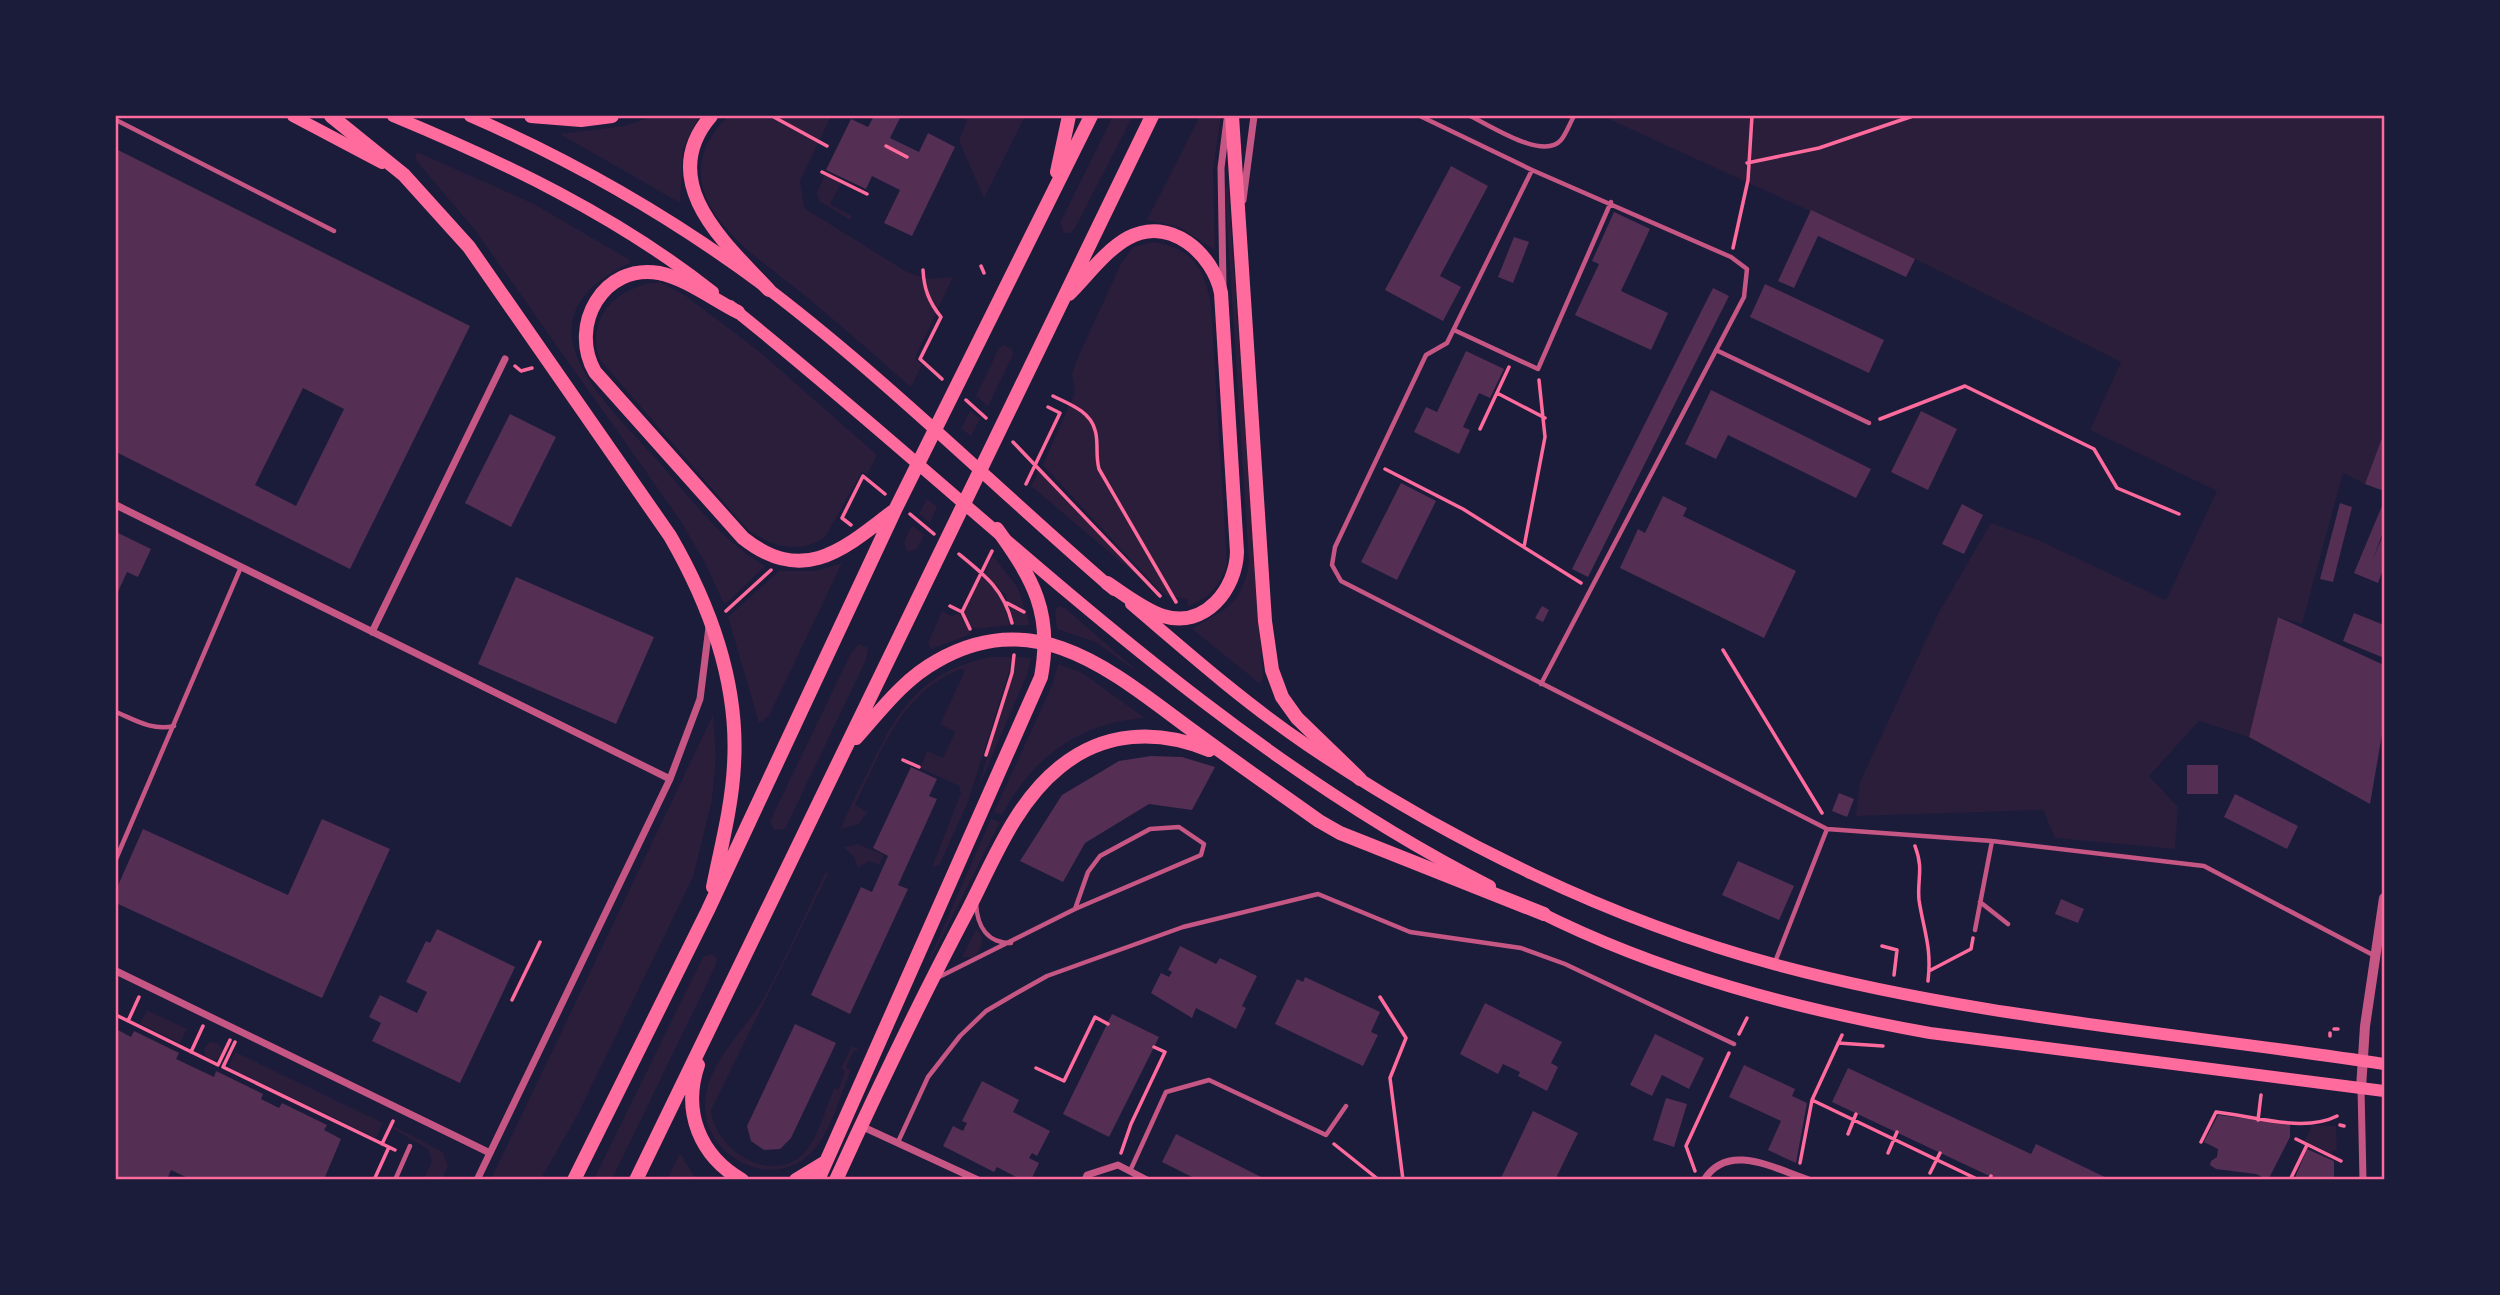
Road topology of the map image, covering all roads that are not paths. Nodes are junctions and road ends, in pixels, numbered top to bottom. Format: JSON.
{"nodes":[{"id":1,"x":293,"y":116,"type":"edge"},
{"id":2,"x":331,"y":116,"type":"edge"},
{"id":3,"x":393,"y":116,"type":"edge"},
{"id":4,"x":470,"y":116,"type":"edge"},
{"id":5,"x":531,"y":116,"type":"edge"},
{"id":6,"x":612,"y":116,"type":"edge"},
{"id":7,"x":711,"y":116,"type":"edge"},
{"id":8,"x":1069,"y":116,"type":"edge"},
{"id":9,"x":1091,"y":116,"type":"edge"},
{"id":10,"x":1152,"y":116,"type":"edge"},
{"id":11,"x":1230,"y":116,"type":"edge"},
{"id":12,"x":1254,"y":116,"type":"edge"},
{"id":13,"x":1420,"y":116,"type":"edge"},
{"id":14,"x":1470,"y":116,"type":"edge"},
{"id":15,"x":1574,"y":116,"type":"edge"},
{"id":16,"x":116,"y":120,"type":"edge"},
{"id":17,"x":1532,"y":170,"type":"junction"},
{"id":18,"x":404,"y":175,"type":"junction"},
{"id":19,"x":1053,"y":194,"type":"junction"},
{"id":20,"x":1611,"y":202,"type":"junction"},
{"id":21,"x":334,"y":231,"type":"dead end"},
{"id":22,"x":1239,"y":243,"type":"junction"},
{"id":23,"x":769,"y":290,"type":"junction"},
{"id":24,"x":1061,"y":303,"type":"junction"},
{"id":25,"x":1224,"y":311,"type":"junction"},
{"id":26,"x":738,"y":312,"type":"junction"},
{"id":27,"x":1454,"y":330,"type":"junction"},
{"id":28,"x":1716,"y":350,"type":"junction"},
{"id":29,"x":505,"y":359,"type":"dead end"},
{"id":30,"x":1869,"y":424,"type":"road end"},
{"id":31,"x":116,"y":505,"type":"edge"},
{"id":32,"x":895,"y":510,"type":"junction"},
{"id":33,"x":997,"y":529,"type":"junction"},
{"id":34,"x":242,"y":566,"type":"junction"},
{"id":35,"x":1107,"y":583,"type":"junction"},
{"id":36,"x":710,"y":616,"type":"junction"},
{"id":37,"x":372,"y":632,"type":"junction"},
{"id":38,"x":1541,"y":684,"type":"junction"},
{"id":39,"x":116,"y":712,"type":"edge"},
{"id":40,"x":175,"y":726,"type":"junction"},
{"id":41,"x":844,"y":751,"type":"junction"},
{"id":42,"x":1230,"y":758,"type":"junction"},
{"id":43,"x":670,"y":779,"type":"junction"},
{"id":44,"x":1360,"y":779,"type":"junction"},
{"id":45,"x":1827,"y":829,"type":"junction"},
{"id":46,"x":1992,"y":841,"type":"junction"},
{"id":47,"x":116,"y":859,"type":"edge"},
{"id":48,"x":975,"y":895,"type":"junction"},
{"id":49,"x":2385,"y":898,"type":"edge"},
{"id":50,"x":1980,"y":902,"type":"junction"},
{"id":51,"x":1076,"y":909,"type":"junction"},
{"id":52,"x":708,"y":910,"type":"junction"},
{"id":53,"x":1544,"y":914,"type":"junction"},
{"id":54,"x":2008,"y":924,"type":"dead end"},
{"id":55,"x":1975,"y":930,"type":"road end"},
{"id":56,"x":1012,"y":943,"type":"junction"},
{"id":57,"x":2375,"y":956,"type":"junction"},
{"id":58,"x":1774,"y":964,"type":"junction"},
{"id":59,"x":116,"y":971,"type":"edge"},
{"id":60,"x":931,"y":981,"type":"junction"},
{"id":61,"x":712,"y":1024,"type":"junction"},
{"id":62,"x":1734,"y":1044,"type":"road end"},
{"id":63,"x":2361,"y":1060,"type":"junction"},
{"id":64,"x":2385,"y":1064,"type":"edge"},
{"id":65,"x":2361,"y":1088,"type":"junction"},
{"id":66,"x":2385,"y":1091,"type":"edge"},
{"id":67,"x":1346,"y":1106,"type":"dead end"},
{"id":68,"x":860,"y":1126,"type":"junction"},
{"id":69,"x":898,"y":1143,"type":"junction"},
{"id":70,"x":410,"y":1146,"type":"dead end"},
{"id":71,"x":490,"y":1153,"type":"junction"},
{"id":72,"x":825,"y":1162,"type":"junction"},
{"id":73,"x":1130,"y":1171,"type":"junction"},
{"id":74,"x":395,"y":1180,"type":"edge"},
{"id":75,"x":477,"y":1180,"type":"edge"},
{"id":76,"x":574,"y":1180,"type":"edge"},
{"id":77,"x":636,"y":1180,"type":"edge"},
{"id":78,"x":742,"y":1180,"type":"edge"},
{"id":79,"x":796,"y":1180,"type":"edge"},
{"id":80,"x":818,"y":1180,"type":"edge"},
{"id":81,"x":836,"y":1180,"type":"edge"},
{"id":82,"x":978,"y":1180,"type":"edge"},
{"id":83,"x":1085,"y":1180,"type":"edge"},
{"id":84,"x":1147,"y":1180,"type":"edge"},
{"id":85,"x":1704,"y":1180,"type":"edge"},
{"id":86,"x":1808,"y":1180,"type":"edge"},
{"id":87,"x":2363,"y":1180,"type":"edge"}],
"edges":[{"from":1,"to":18,"type":"main road"},
{"from":2,"to":18,"type":"highway"},
{"from":3,"to":26,"type":"main road"},
{"from":4,"to":23,"type":"main road"},
{"from":5,"to":6,"type":"highway"},
{"from":7,"to":23,"type":"highway"},
{"from":8,"to":19,"type":"highway"},
{"from":9,"to":19,"type":"highway"},
{"from":10,"to":24,"type":"highway"},
{"from":11,"to":22,"type":"highway"},
{"from":11,"to":25,"type":"street"},
{"from":12,"to":22,"type":"street"},
{"from":13,"to":17,"type":"lane"},
{"from":14,"to":15,"type":"lane"},
{"from":16,"to":21,"type":"lane"},
{"from":17,"to":20,"type":"lane"},
{"from":17,"to":27,"type":"lane"},
{"from":18,"to":36,"type":"highway"},
{"from":19,"to":32,"type":"highway"},
{"from":20,"to":27,"type":"lane"},
{"from":20,"to":28,"type":"lane"},
{"from":22,"to":44,"type":"highway"},
{"from":23,"to":35,"type":"main road"},
{"from":24,"to":25,"type":"highway"},
{"from":24,"to":41,"type":"highway"},
{"from":25,"to":35,"type":"highway"},
{"from":26,"to":32,"type":"highway"},
{"from":26,"to":33,"type":"main road"},
{"from":27,"to":38,"type":"lane"},
{"from":28,"to":30,"type":"lane"},
{"from":28,"to":38,"type":"lane"},
{"from":29,"to":37,"type":"street"},
{"from":31,"to":34,"type":"street"},
{"from":32,"to":52,"type":"highway"},
{"from":33,"to":53,"type":"main road"},
{"from":33,"to":72,"type":"highway"},
{"from":34,"to":37,"type":"street"},
{"from":34,"to":40,"type":"lane"},
{"from":35,"to":44,"type":"main road"},
{"from":36,"to":43,"type":"street"},
{"from":36,"to":52,"type":"highway"},
{"from":37,"to":43,"type":"street"},
{"from":38,"to":45,"type":"lane"},
{"from":39,"to":40,"type":"lane"},
{"from":40,"to":47,"type":"lane"},
{"from":41,"to":42,"type":"highway"},
{"from":41,"to":61,"type":"highway"},
{"from":42,"to":48,"type":"highway"},
{"from":42,"to":53,"type":"highway"},
{"from":43,"to":71,"type":"street"},
{"from":44,"to":58,"type":"main road"},
{"from":45,"to":46,"type":"lane"},
{"from":45,"to":58,"type":"lane"},
{"from":46,"to":50,"type":"lane"},
{"from":46,"to":57,"type":"lane"},
{"from":48,"to":56,"type":"lane"},
{"from":48,"to":60,"type":"highway"},
{"from":49,"to":57,"type":"street"},
{"from":50,"to":54,"type":"lane"},
{"from":50,"to":55,"type":"lane"},
{"from":51,"to":51,"type":"lane"},
{"from":51,"to":56,"type":"lane"},
{"from":52,"to":76,"type":"highway"},
{"from":53,"to":65,"type":"main road"},
{"from":56,"to":60,"type":"lane"},
{"from":57,"to":63,"type":"street"},
{"from":58,"to":63,"type":"main road"},
{"from":59,"to":71,"type":"street"},
{"from":60,"to":68,"type":"highway"},
{"from":61,"to":77,"type":"highway"},
{"from":61,"to":78,"type":"highway"},
{"from":62,"to":69,"type":"lane"},
{"from":63,"to":64,"type":"main road"},
{"from":63,"to":65,"type":"street"},
{"from":65,"to":66,"type":"main road"},
{"from":65,"to":87,"type":"street"},
{"from":67,"to":73,"type":"lane"},
{"from":68,"to":69,"type":"street"},
{"from":68,"to":81,"type":"highway"},
{"from":69,"to":82,"type":"street"},
{"from":70,"to":74,"type":"lane"},
{"from":71,"to":75,"type":"street"},
{"from":72,"to":79,"type":"highway"},
{"from":72,"to":80,"type":"highway"},
{"from":73,"to":83,"type":"street"},
{"from":73,"to":84,"type":"street"},
{"from":85,"to":86,"type":"street"}]}
